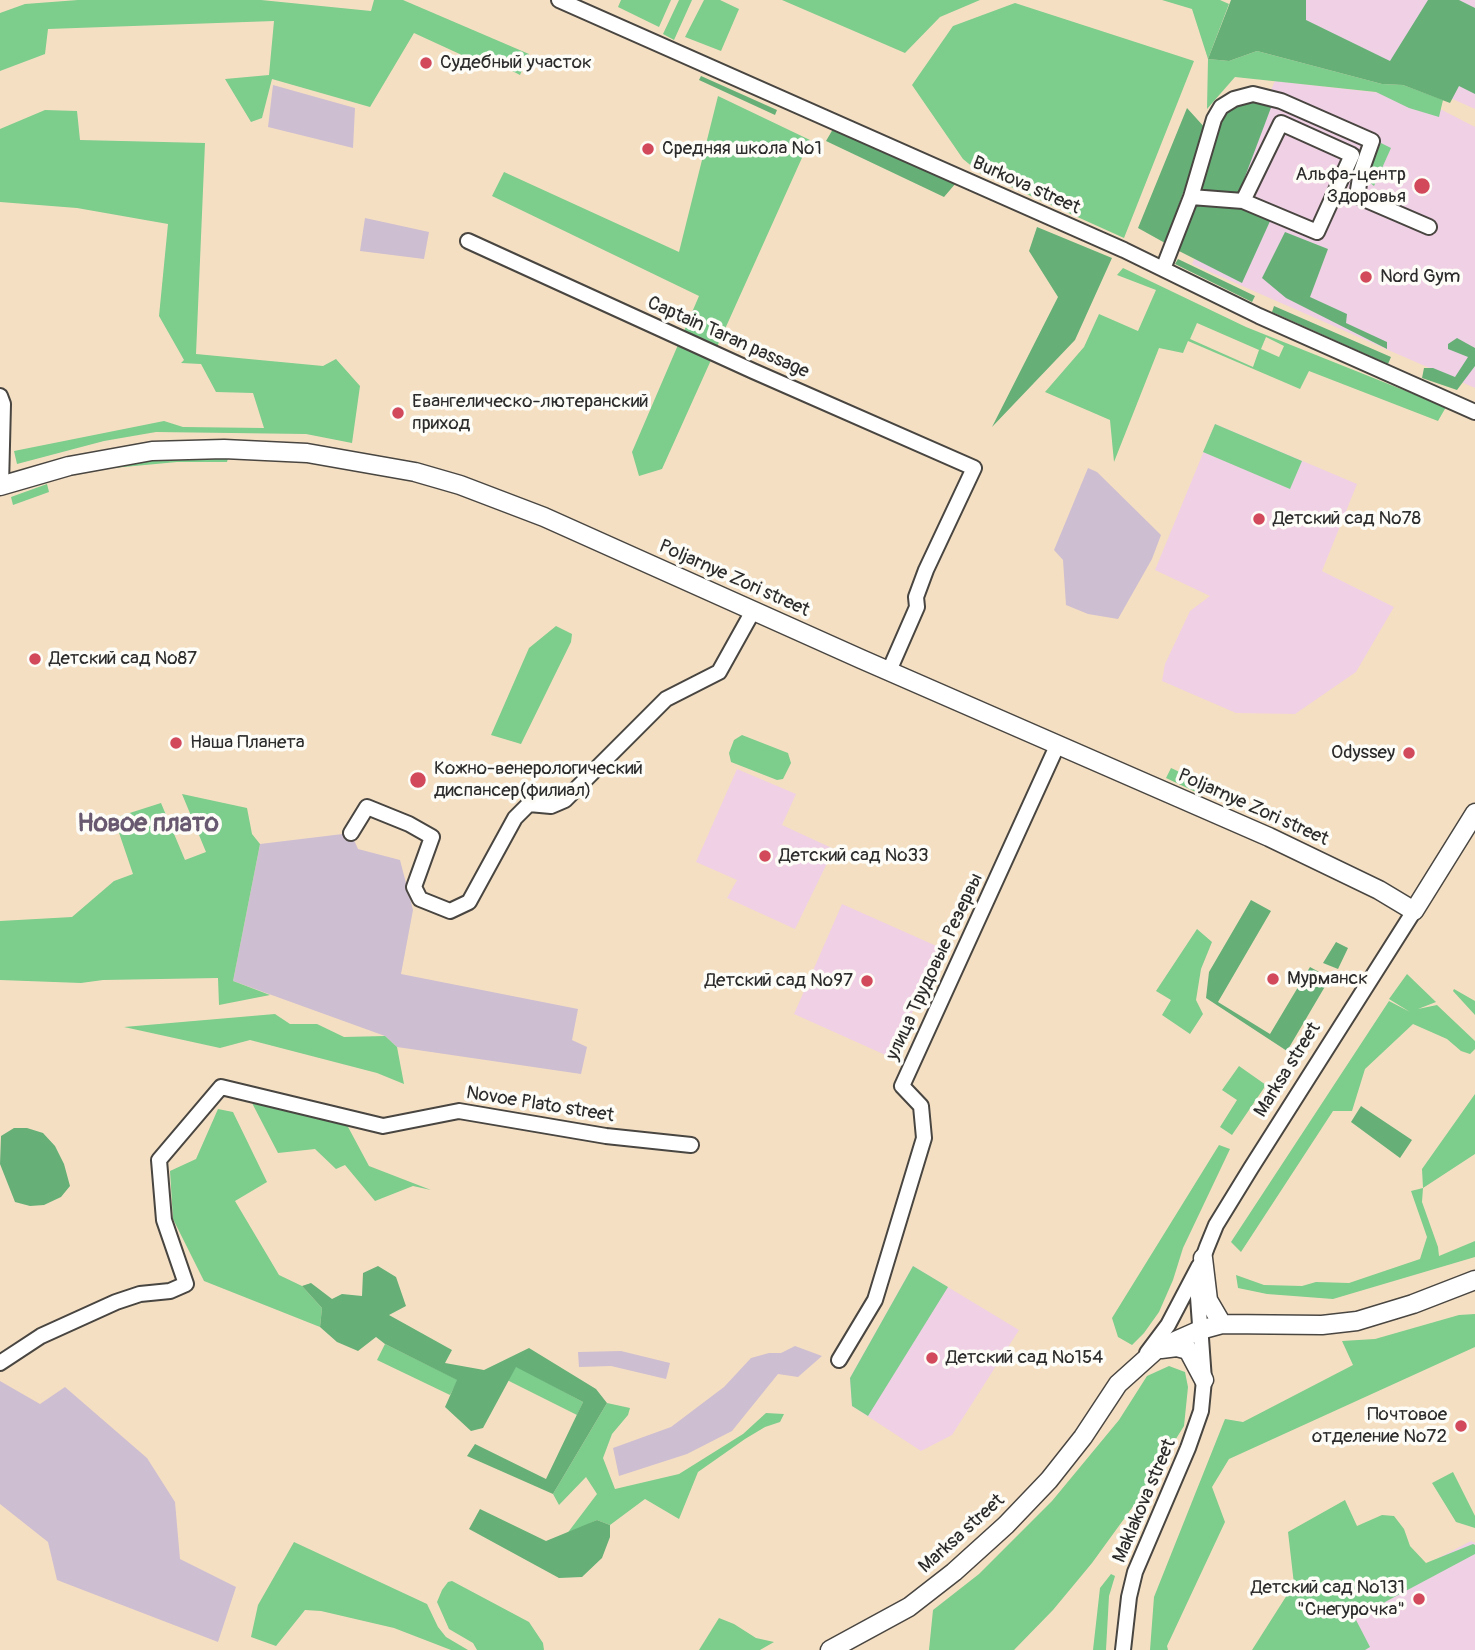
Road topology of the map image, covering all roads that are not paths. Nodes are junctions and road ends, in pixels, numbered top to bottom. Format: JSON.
{"nodes":[{"id":1,"x":558,"y":0,"type":"edge"},
{"id":2,"x":1191,"y":197,"type":"junction"},
{"id":3,"x":1243,"y":201,"type":"junction"},
{"id":4,"x":1429,"y":227,"type":"dead end"},
{"id":5,"x":468,"y":241,"type":"dead end"},
{"id":6,"x":1163,"y":269,"type":"junction"},
{"id":7,"x":0,"y":396,"type":"edge"},
{"id":8,"x":1475,"y":412,"type":"edge"},
{"id":9,"x":0,"y":486,"type":"edge"},
{"id":10,"x":753,"y":611,"type":"junction"},
{"id":11,"x":889,"y":671,"type":"junction"},
{"id":12,"x":1057,"y":746,"type":"junction"},
{"id":13,"x":1475,"y":813,"type":"edge"},
{"id":14,"x":351,"y":833,"type":"dead end"},
{"id":15,"x":1414,"y":911,"type":"junction"},
{"id":16,"x":691,"y":1145,"type":"dead end"},
{"id":17,"x":1203,"y":1258,"type":"junction"},
{"id":18,"x":1475,"y":1280,"type":"edge"},
{"id":19,"x":1222,"y":1324,"type":"junction"},
{"id":20,"x":1200,"y":1329,"type":"junction"},
{"id":21,"x":1157,"y":1349,"type":"junction"},
{"id":22,"x":839,"y":1360,"type":"dead end"},
{"id":23,"x":0,"y":1363,"type":"edge"},
{"id":24,"x":1140,"y":1363,"type":"junction"},
{"id":25,"x":1204,"y":1374,"type":"junction"},
{"id":26,"x":830,"y":1650,"type":"edge"},
{"id":27,"x":1123,"y":1650,"type":"edge"}],
"edges":[{"from":1,"to":6,"type":"street","name":"Burkova street"},
{"from":2,"to":3,"type":"street"},
{"from":2,"to":4,"type":"street"},
{"from":2,"to":6,"type":"street"},
{"from":3,"to":3,"type":"street"},
{"from":5,"to":11,"type":"street","name":"Captain Taran passage"},
{"from":6,"to":8,"type":"street","name":"Burkova street"},
{"from":7,"to":9,"type":"street"},
{"from":9,"to":10,"type":"main road","name":"Poljarnye Zori street"},
{"from":10,"to":11,"type":"main road","name":"Poljarnye Zori street"},
{"from":10,"to":14,"type":"street"},
{"from":11,"to":12,"type":"main road","name":"Poljarnye Zori street"},
{"from":12,"to":15,"type":"main road","name":"Poljarnye Zori street"},
{"from":12,"to":22,"type":"street","name":"улица Трудовые Резервы"},
{"from":13,"to":15,"type":"main road","name":"Marksa street"},
{"from":15,"to":17,"type":"street","name":"Marksa street"},
{"from":16,"to":23,"type":"street"},
{"from":17,"to":19,"type":"main road"},
{"from":17,"to":20,"type":"street","name":"Marksa street"},
{"from":17,"to":24,"type":"street"},
{"from":18,"to":19,"type":"main road"},
{"from":19,"to":20,"type":"main road"},
{"from":20,"to":21,"type":"main road"},
{"from":20,"to":25,"type":"street","name":"Marksa street"},
{"from":21,"to":24,"type":"main road"},
{"from":21,"to":25,"type":"main road"},
{"from":24,"to":26,"type":"main road"},
{"from":25,"to":27,"type":"street","name":"Maklakova street"}]}
